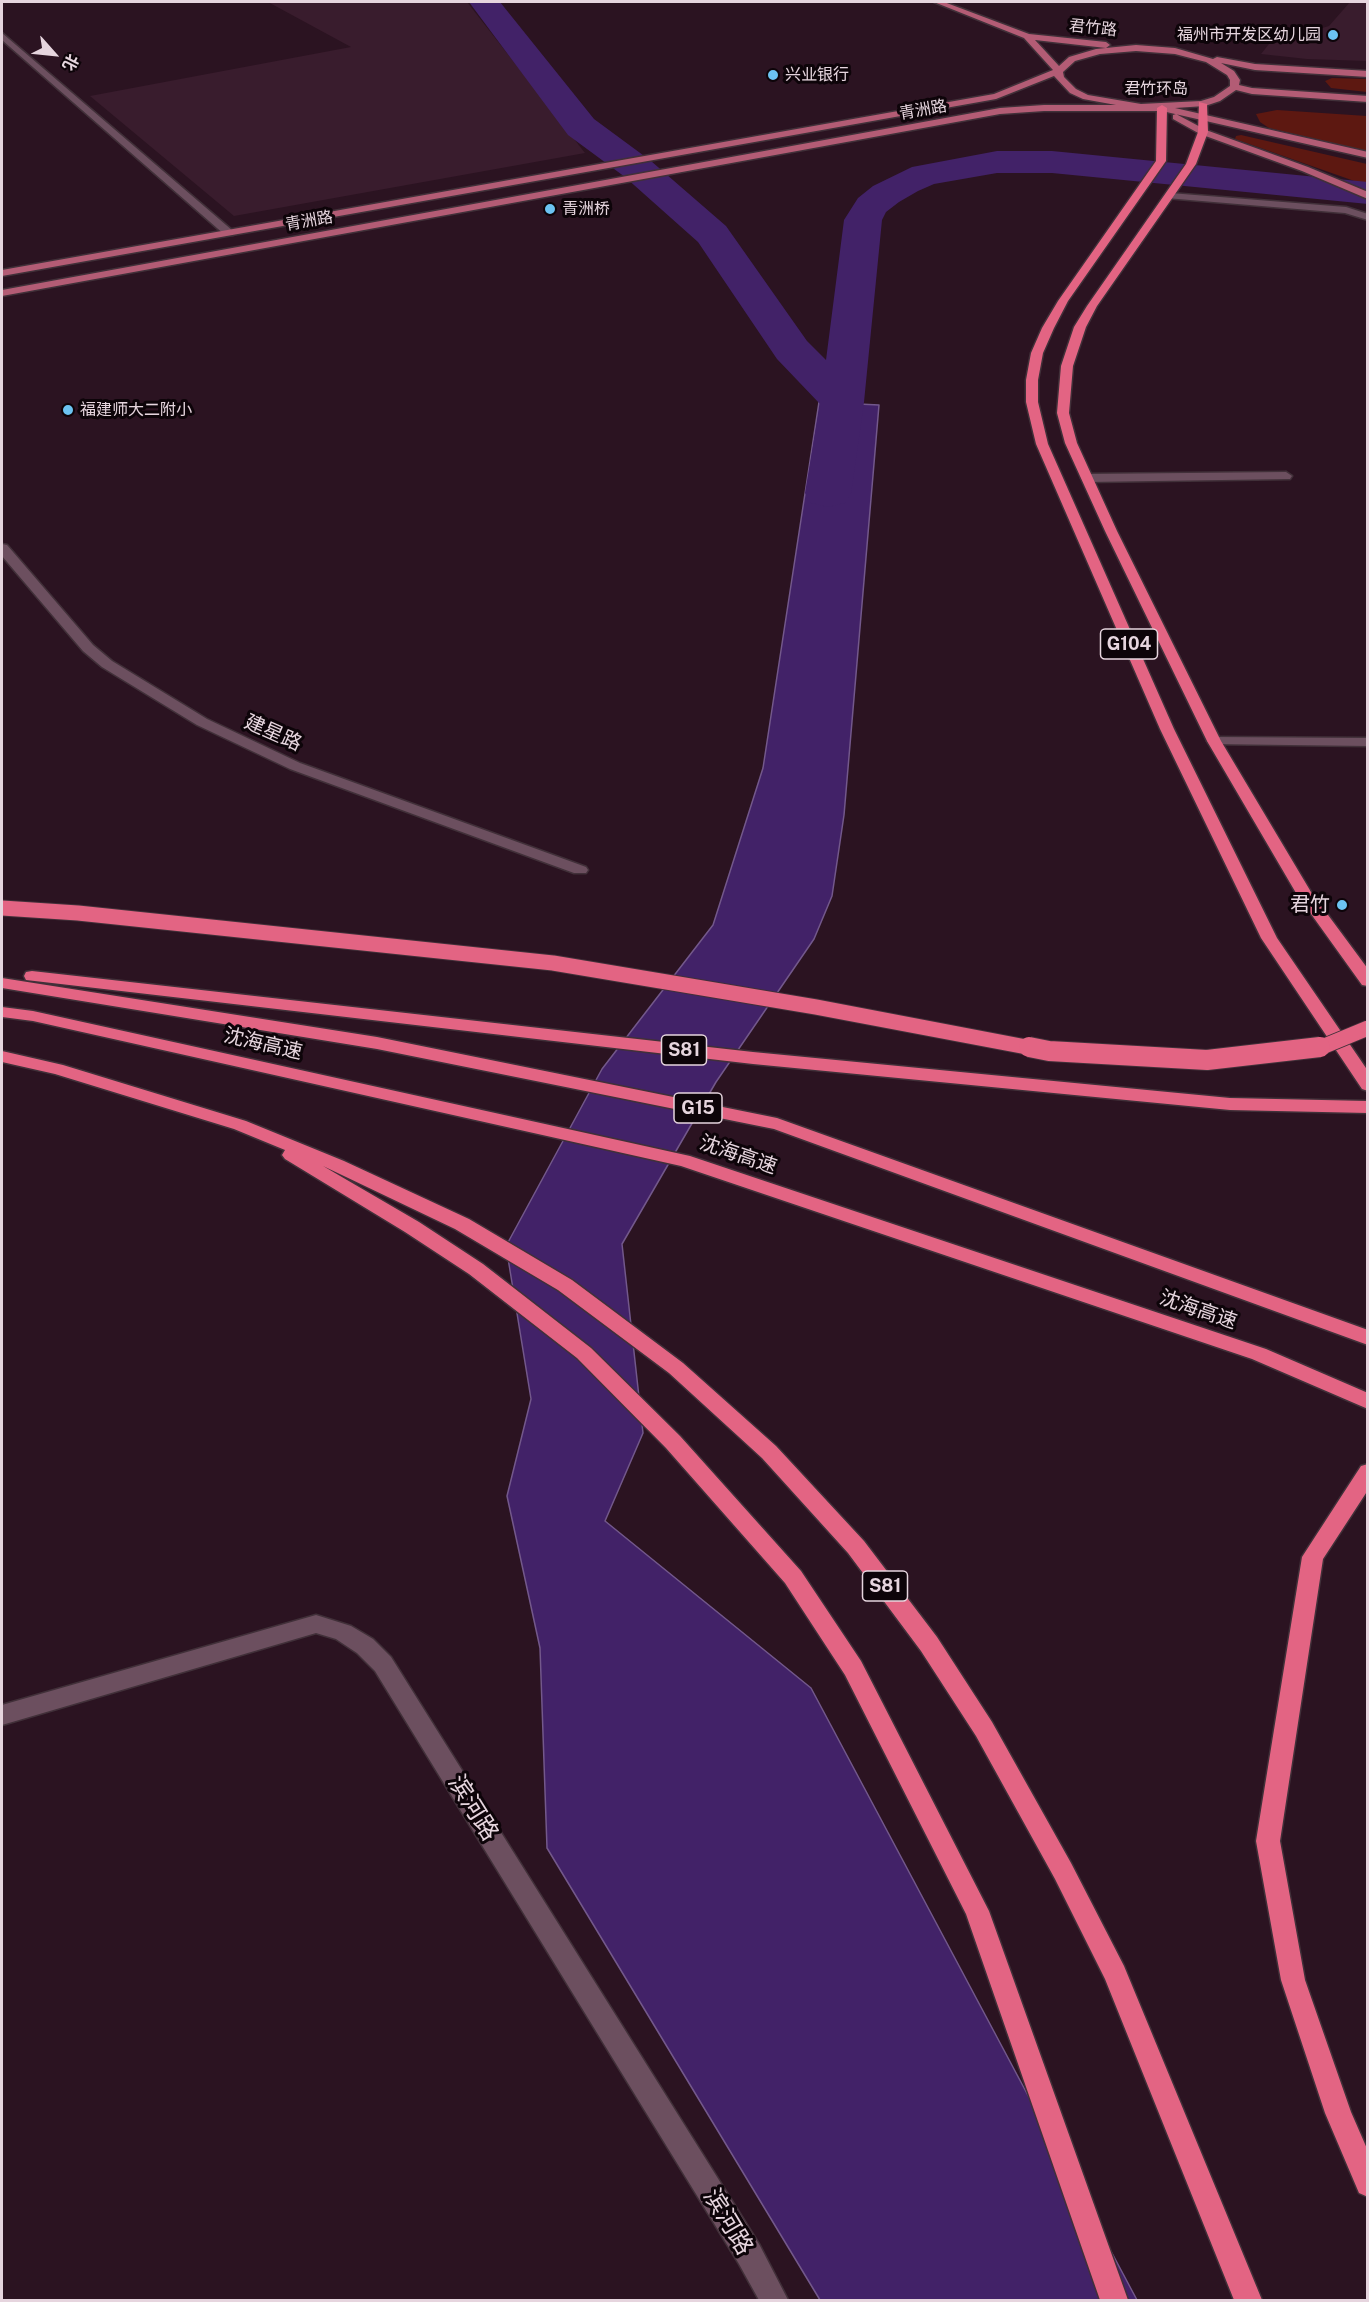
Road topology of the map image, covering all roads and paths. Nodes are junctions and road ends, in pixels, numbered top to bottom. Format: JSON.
{"nodes":[{"id":1,"x":938,"y":2,"type":"edge"},
{"id":2,"x":2,"y":36,"type":"edge"},
{"id":3,"x":1027,"y":36,"type":"junction"},
{"id":4,"x":1156,"y":49,"type":"junction"},
{"id":5,"x":1175,"y":51,"type":"junction"},
{"id":6,"x":1059,"y":71,"type":"junction"},
{"id":7,"x":1368,"y":74,"type":"edge"},
{"id":8,"x":1234,"y":87,"type":"junction"},
{"id":9,"x":1368,"y":99,"type":"edge"},
{"id":10,"x":1202,"y":104,"type":"junction"},
{"id":11,"x":1162,"y":108,"type":"junction"},
{"id":12,"x":1204,"y":117,"type":"junction"},
{"id":13,"x":1203,"y":132,"type":"junction"},
{"id":14,"x":1368,"y":155,"type":"edge"},
{"id":15,"x":1170,"y":196,"type":"junction"},
{"id":16,"x":1368,"y":196,"type":"edge"},
{"id":17,"x":1368,"y":217,"type":"edge"},
{"id":18,"x":229,"y":233,"type":"junction"},
{"id":19,"x":168,"y":244,"type":"junction"},
{"id":20,"x":180,"y":260,"type":"junction"},
{"id":21,"x":2,"y":273,"type":"edge"},
{"id":22,"x":2,"y":293,"type":"edge"},
{"id":23,"x":1286,"y":476,"type":"dead end"},
{"id":24,"x":1087,"y":478,"type":"junction"},
{"id":25,"x":2,"y":548,"type":"edge"},
{"id":26,"x":1214,"y":741,"type":"junction"},
{"id":27,"x":1368,"y":742,"type":"edge"},
{"id":28,"x":580,"y":870,"type":"dead end"},
{"id":29,"x":2,"y":908,"type":"edge"},
{"id":30,"x":2,"y":972,"type":"edge"},
{"id":31,"x":1368,"y":981,"type":"edge"},
{"id":32,"x":2,"y":983,"type":"edge"},
{"id":33,"x":2,"y":1012,"type":"edge"},
{"id":34,"x":1368,"y":1028,"type":"edge"},
{"id":35,"x":2,"y":1057,"type":"edge"},
{"id":36,"x":1368,"y":1085,"type":"edge"},
{"id":37,"x":1368,"y":1107,"type":"edge"},
{"id":38,"x":240,"y":1125,"type":"junction"},
{"id":39,"x":1368,"y":1338,"type":"edge"},
{"id":40,"x":1368,"y":1402,"type":"edge"},
{"id":41,"x":1368,"y":1472,"type":"edge"},
{"id":42,"x":2,"y":1715,"type":"edge"},
{"id":43,"x":1368,"y":2184,"type":"edge"},
{"id":44,"x":774,"y":2301,"type":"edge"},
{"id":45,"x":1114,"y":2301,"type":"edge"},
{"id":46,"x":1248,"y":2301,"type":"edge"}],
"edges":[{"from":1,"to":3,"type":"main road","name":"君竹路"},
{"from":2,"to":18,"type":"street"},
{"from":3,"to":4,"type":"main road","name":"君竹路"},
{"from":3,"to":6,"type":"main road","name":"君竹路"},
{"from":4,"to":5,"type":"main road","name":"君竹环岛"},
{"from":4,"to":6,"type":"main road","name":"君竹环岛"},
{"from":5,"to":7,"type":"main road"},
{"from":5,"to":8,"type":"main road","name":"君竹环岛"},
{"from":6,"to":11,"type":"main road","name":"君竹环岛"},
{"from":6,"to":18,"type":"main road","name":"青洲路"},
{"from":8,"to":9,"type":"main road"},
{"from":8,"to":10,"type":"main road","name":"君竹环岛"},
{"from":10,"to":11,"type":"main road","name":"君竹环岛"},
{"from":10,"to":12,"type":"highway","number":"G104"},
{"from":11,"to":12,"type":"main road"},
{"from":11,"to":13,"type":"main road"},
{"from":11,"to":20,"type":"main road","name":"青洲路"},
{"from":11,"to":36,"type":"highway","number":"G104"},
{"from":12,"to":13,"type":"highway","number":"G104"},
{"from":12,"to":14,"type":"main road"},
{"from":13,"to":15,"type":"highway","number":"G104"},
{"from":13,"to":16,"type":"main road"},
{"from":15,"to":17,"type":"street"},
{"from":15,"to":24,"type":"highway","number":"G104"},
{"from":18,"to":19,"type":"main road","name":"青洲路"},
{"from":19,"to":20,"type":"main road"},
{"from":19,"to":21,"type":"main road","name":"青洲路"},
{"from":20,"to":22,"type":"main road","name":"青洲路"},
{"from":23,"to":24,"type":"street"},
{"from":24,"to":26,"type":"highway","number":"G104"},
{"from":25,"to":28,"type":"street","name":"建星路"},
{"from":26,"to":27,"type":"street"},
{"from":26,"to":31,"type":"highway","number":"G104"},
{"from":29,"to":34,"type":"highway","bridge":true},
{"from":30,"to":37,"type":"highway","number":"S81"},
{"from":32,"to":39,"type":"highway","name":"沈海高速","number":"G15"},
{"from":33,"to":40,"type":"highway","name":"沈海高速"},
{"from":35,"to":38,"type":"highway"},
{"from":38,"to":45,"type":"highway"},
{"from":38,"to":46,"type":"highway","number":"S81"},
{"from":41,"to":43,"type":"highway"},
{"from":42,"to":44,"type":"street","name":"滨河路"}]}
